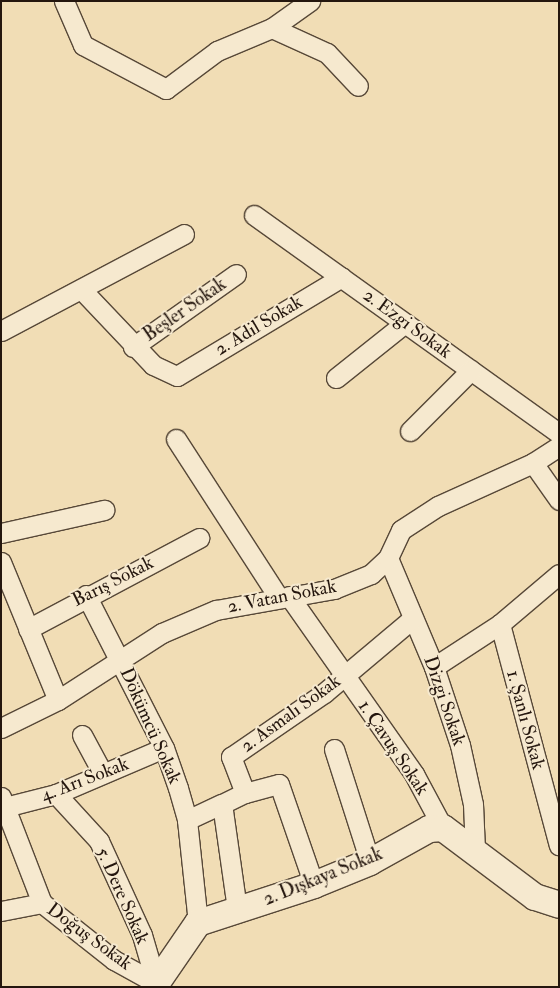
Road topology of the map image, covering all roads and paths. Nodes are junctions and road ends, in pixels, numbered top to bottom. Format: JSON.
{"nodes":[{"id":1,"x":64,"y":1,"type":"edge"},
{"id":2,"x":310,"y":1,"type":"edge"},
{"id":3,"x":272,"y":28,"type":"junction"},
{"id":4,"x":358,"y":86,"type":"dead end"},
{"id":5,"x":254,"y":215,"type":"dead end"},
{"id":6,"x":184,"y":234,"type":"dead end"},
{"id":7,"x":236,"y":274,"type":"dead end"},
{"id":8,"x":342,"y":277,"type":"junction"},
{"id":9,"x":81,"y":288,"type":"junction"},
{"id":10,"x":405,"y":323,"type":"junction"},
{"id":11,"x":1,"y":331,"type":"edge"},
{"id":12,"x":133,"y":347,"type":"junction"},
{"id":13,"x":471,"y":370,"type":"junction"},
{"id":14,"x":176,"y":376,"type":"joint"},
{"id":15,"x":336,"y":378,"type":"dead end"},
{"id":16,"x":410,"y":431,"type":"dead end"},
{"id":17,"x":559,"y":433,"type":"edge"},
{"id":18,"x":176,"y":439,"type":"dead end"},
{"id":19,"x":559,"y":446,"type":"edge"},
{"id":20,"x":533,"y":463,"type":"junction"},
{"id":21,"x":559,"y":500,"type":"edge"},
{"id":22,"x":104,"y":510,"type":"dead end"},
{"id":23,"x":1,"y":534,"type":"edge"},
{"id":24,"x":199,"y":538,"type":"dead end"},
{"id":25,"x":388,"y":558,"type":"junction"},
{"id":26,"x":1,"y":562,"type":"edge"},
{"id":27,"x":556,"y":581,"type":"edge"},
{"id":28,"x":4,"y":582,"type":"edge"},
{"id":29,"x":86,"y":595,"type":"junction"},
{"id":30,"x":284,"y":597,"type":"junction"},
{"id":31,"x":413,"y":618,"type":"junction"},
{"id":32,"x":500,"y":624,"type":"junction"},
{"id":33,"x":28,"y":629,"type":"junction"},
{"id":34,"x":122,"y":661,"type":"junction"},
{"id":35,"x":434,"y":667,"type":"junction"},
{"id":36,"x":344,"y":677,"type":"junction"},
{"id":37,"x":58,"y":700,"type":"junction"},
{"id":38,"x":1,"y":728,"type":"edge"},
{"id":39,"x":82,"y":735,"type":"dead end"},
{"id":40,"x":164,"y":748,"type":"junction"},
{"id":41,"x":334,"y":749,"type":"dead end"},
{"id":42,"x":103,"y":774,"type":"junction"},
{"id":43,"x":245,"y":793,"type":"junction"},
{"id":44,"x":56,"y":794,"type":"junction"},
{"id":45,"x":222,"y":804,"type":"junction"},
{"id":46,"x":4,"y":810,"type":"edge"},
{"id":47,"x":187,"y":820,"type":"junction"},
{"id":48,"x":443,"y":828,"type":"junction"},
{"id":49,"x":559,"y":844,"type":"edge"},
{"id":50,"x":475,"y":850,"type":"junction"},
{"id":51,"x":370,"y":862,"type":"junction"},
{"id":52,"x":314,"y":885,"type":"junction"},
{"id":53,"x":42,"y":904,"type":"junction"},
{"id":54,"x":559,"y":905,"type":"edge"},
{"id":55,"x":237,"y":910,"type":"junction"},
{"id":56,"x":1,"y":911,"type":"edge"},
{"id":57,"x":198,"y":923,"type":"junction"},
{"id":58,"x":155,"y":985,"type":"edge"}],
"edges":[{"from":1,"to":3,"type":"street"},
{"from":2,"to":3,"type":"street"},
{"from":3,"to":4,"type":"street"},
{"from":5,"to":8,"type":"street","name":"2. Ezgi Sokak"},
{"from":6,"to":9,"type":"street"},
{"from":7,"to":12,"type":"street","name":"Beşler Sokak"},
{"from":8,"to":10,"type":"street","name":"2. Ezgi Sokak"},
{"from":8,"to":14,"type":"street","name":"2. Adil Sokak"},
{"from":9,"to":11,"type":"street"},
{"from":9,"to":12,"type":"street","name":"Beşler Sokak"},
{"from":10,"to":13,"type":"street","name":"2. Ezgi Sokak"},
{"from":10,"to":15,"type":"street"},
{"from":12,"to":14,"type":"street","name":"Beşler Sokak"},
{"from":13,"to":16,"type":"street"},
{"from":13,"to":17,"type":"street","name":"2. Ezgi Sokak"},
{"from":18,"to":30,"type":"street","name":"1. Çavuş Sokak"},
{"from":19,"to":20,"type":"street","name":"2. Vatan Sokak"},
{"from":20,"to":21,"type":"street"},
{"from":20,"to":25,"type":"street","name":"2. Vatan Sokak"},
{"from":22,"to":23,"type":"street"},
{"from":24,"to":29,"type":"street","name":"Barış Sokak"},
{"from":25,"to":30,"type":"street","name":"2. Vatan Sokak"},
{"from":25,"to":31,"type":"street","name":"Dizgi Sokak"},
{"from":26,"to":28,"type":"street"},
{"from":27,"to":32,"type":"street"},
{"from":28,"to":33,"type":"street"},
{"from":29,"to":33,"type":"street","name":"Barış Sokak"},
{"from":29,"to":34,"type":"street","name":"Dökümcü Sokak"},
{"from":30,"to":34,"type":"street","name":"2. Vatan Sokak"},
{"from":30,"to":36,"type":"street","name":"1. Çavuş Sokak"},
{"from":31,"to":35,"type":"street","name":"Dizgi Sokak"},
{"from":31,"to":36,"type":"street","name":"2. Asmalı Sokak"},
{"from":32,"to":35,"type":"street"},
{"from":32,"to":49,"type":"street","name":"1. Şanlı Sokak"},
{"from":33,"to":37,"type":"street"},
{"from":34,"to":37,"type":"street","name":"2. Vatan Sokak"},
{"from":34,"to":40,"type":"street","name":"Dökümcü Sokak"},
{"from":35,"to":50,"type":"street","name":"Dizgi Sokak"},
{"from":36,"to":43,"type":"street","name":"2. Asmalı Sokak"},
{"from":36,"to":48,"type":"street","name":"1. Çavuş Sokak"},
{"from":37,"to":38,"type":"street","name":"2. Vatan Sokak"},
{"from":39,"to":42,"type":"street"},
{"from":40,"to":42,"type":"street","name":"4. Arı Sokak"},
{"from":40,"to":47,"type":"street","name":"Dökümcü Sokak"},
{"from":41,"to":51,"type":"street"},
{"from":42,"to":44,"type":"street","name":"4. Arı Sokak"},
{"from":43,"to":45,"type":"street"},
{"from":43,"to":52,"type":"street"},
{"from":44,"to":46,"type":"street","name":"4. Arı Sokak"},
{"from":44,"to":58,"type":"street","name":"5. Dere Sokak"},
{"from":45,"to":47,"type":"street"},
{"from":45,"to":55,"type":"street"},
{"from":46,"to":53,"type":"street","name":"Doğuş Sokak"},
{"from":47,"to":57,"type":"street","name":"Dökümcü Sokak"},
{"from":48,"to":50,"type":"street"},
{"from":48,"to":51,"type":"street","name":"2. Dışkaya Sokak"},
{"from":50,"to":54,"type":"street"},
{"from":51,"to":52,"type":"street","name":"2. Dışkaya Sokak"},
{"from":52,"to":55,"type":"street","name":"2. Dışkaya Sokak"},
{"from":53,"to":56,"type":"street"},
{"from":53,"to":58,"type":"street","name":"Doğuş Sokak"},
{"from":55,"to":57,"type":"street","name":"2. Dışkaya Sokak"},
{"from":57,"to":58,"type":"street"}]}
